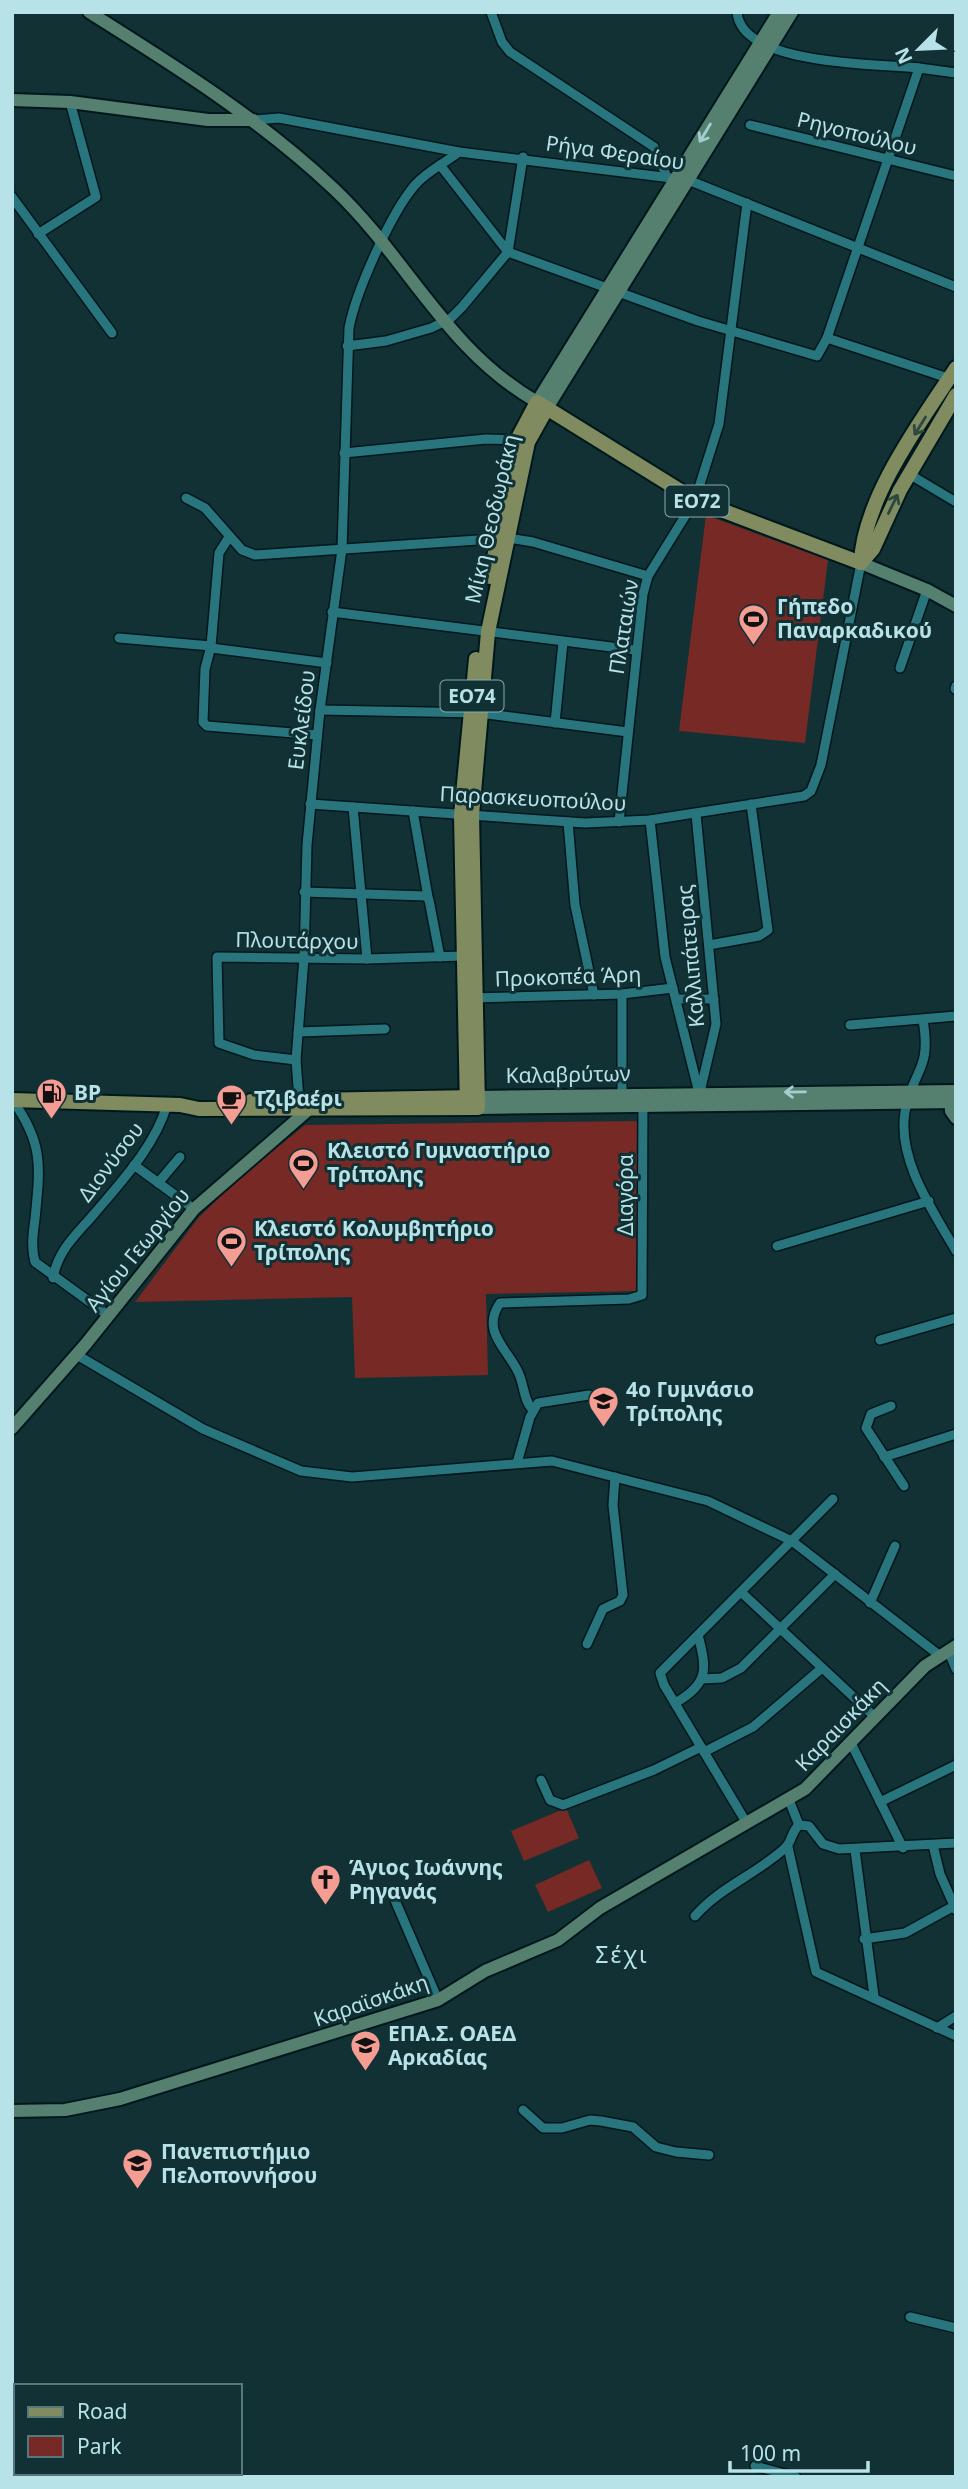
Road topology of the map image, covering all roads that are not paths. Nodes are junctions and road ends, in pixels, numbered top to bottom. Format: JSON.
{"nodes":[{"id":1,"x":89,"y":12,"type":"edge"},
{"id":2,"x":491,"y":12,"type":"edge"},
{"id":3,"x":737,"y":12,"type":"edge"},
{"id":4,"x":779,"y":12,"type":"edge"},
{"id":5,"x":792,"y":12,"type":"edge"},
{"id":6,"x":767,"y":46,"type":"junction"},
{"id":7,"x":919,"y":68,"type":"junction"},
{"id":8,"x":956,"y":73,"type":"edge"},
{"id":9,"x":12,"y":100,"type":"edge"},
{"id":10,"x":70,"y":102,"type":"junction"},
{"id":11,"x":253,"y":120,"type":"junction"},
{"id":12,"x":750,"y":125,"type":"dead end"},
{"id":13,"x":459,"y":152,"type":"junction"},
{"id":14,"x":523,"y":158,"type":"junction"},
{"id":15,"x":889,"y":160,"type":"junction"},
{"id":16,"x":440,"y":165,"type":"junction"},
{"id":17,"x":956,"y":176,"type":"edge"},
{"id":18,"x":678,"y":178,"type":"junction"},
{"id":19,"x":12,"y":197,"type":"edge"},
{"id":20,"x":747,"y":203,"type":"junction"},
{"id":21,"x":38,"y":234,"type":"junction"},
{"id":22,"x":383,"y":242,"type":"junction"},
{"id":23,"x":857,"y":247,"type":"junction"},
{"id":24,"x":509,"y":252,"type":"junction"},
{"id":25,"x":956,"y":287,"type":"edge"},
{"id":26,"x":615,"y":291,"type":"junction"},
{"id":27,"x":444,"y":323,"type":"junction"},
{"id":28,"x":729,"y":330,"type":"junction"},
{"id":29,"x":112,"y":333,"type":"dead end"},
{"id":30,"x":827,"y":338,"type":"junction"},
{"id":31,"x":347,"y":346,"type":"junction"},
{"id":32,"x":953,"y":375,"type":"edge"},
{"id":33,"x":956,"y":395,"type":"edge"},
{"id":34,"x":542,"y":405,"type":"junction"},
{"id":35,"x":518,"y":440,"type":"junction"},
{"id":36,"x":344,"y":453,"type":"junction"},
{"id":37,"x":909,"y":474,"type":"junction"},
{"id":38,"x":186,"y":498,"type":"dead end"},
{"id":39,"x":695,"y":500,"type":"junction"},
{"id":40,"x":956,"y":502,"type":"edge"},
{"id":41,"x":229,"y":537,"type":"junction"},
{"id":42,"x":503,"y":538,"type":"junction"},
{"id":43,"x":342,"y":549,"type":"junction"},
{"id":44,"x":861,"y":563,"type":"junction"},
{"id":45,"x":648,"y":576,"type":"junction"},
{"id":46,"x":927,"y":590,"type":"junction"},
{"id":47,"x":956,"y":607,"type":"edge"},
{"id":48,"x":332,"y":612,"type":"junction"},
{"id":49,"x":484,"y":632,"type":"junction"},
{"id":50,"x":119,"y":638,"type":"dead end"},
{"id":51,"x":563,"y":642,"type":"junction"},
{"id":52,"x":211,"y":647,"type":"junction"},
{"id":53,"x":635,"y":650,"type":"junction"},
{"id":54,"x":327,"y":663,"type":"junction"},
{"id":55,"x":900,"y":668,"type":"dead end"},
{"id":56,"x":320,"y":710,"type":"junction"},
{"id":57,"x":475,"y":713,"type":"junction"},
{"id":58,"x":555,"y":723,"type":"junction"},
{"id":59,"x":628,"y":732,"type":"junction"},
{"id":60,"x":317,"y":735,"type":"junction"},
{"id":61,"x":310,"y":804,"type":"junction"},
{"id":62,"x":751,"y":804,"type":"junction"},
{"id":63,"x":352,"y":807,"type":"junction"},
{"id":64,"x":414,"y":811,"type":"junction"},
{"id":65,"x":696,"y":814,"type":"junction"},
{"id":66,"x":467,"y":815,"type":"junction"},
{"id":67,"x":650,"y":820,"type":"junction"},
{"id":68,"x":568,"y":822,"type":"junction"},
{"id":69,"x":619,"y":822,"type":"junction"},
{"id":70,"x":303,"y":892,"type":"junction"},
{"id":71,"x":362,"y":893,"type":"junction"},
{"id":72,"x":428,"y":897,"type":"junction"},
{"id":73,"x":709,"y":945,"type":"junction"},
{"id":74,"x":463,"y":956,"type":"junction"},
{"id":75,"x":440,"y":957,"type":"junction"},
{"id":76,"x":304,"y":958,"type":"junction"},
{"id":77,"x":367,"y":959,"type":"junction"},
{"id":78,"x":673,"y":988,"type":"junction"},
{"id":79,"x":622,"y":994,"type":"junction"},
{"id":80,"x":594,"y":995,"type":"junction"},
{"id":81,"x":469,"y":998,"type":"junction"},
{"id":82,"x":676,"y":999,"type":"junction"},
{"id":83,"x":715,"y":999,"type":"junction"},
{"id":84,"x":956,"y":1016,"type":"edge"},
{"id":85,"x":923,"y":1020,"type":"junction"},
{"id":86,"x":850,"y":1025,"type":"dead end"},
{"id":87,"x":384,"y":1030,"type":"dead end"},
{"id":88,"x":298,"y":1032,"type":"junction"},
{"id":89,"x":296,"y":1060,"type":"junction"},
{"id":90,"x":622,"y":1095,"type":"junction"},
{"id":91,"x":910,"y":1096,"type":"junction"},
{"id":92,"x":953,"y":1097,"type":"edge"},
{"id":93,"x":13,"y":1100,"type":"edge"},
{"id":94,"x":643,"y":1100,"type":"junction"},
{"id":95,"x":700,"y":1100,"type":"junction"},
{"id":96,"x":473,"y":1102,"type":"junction"},
{"id":97,"x":305,"y":1103,"type":"junction"},
{"id":98,"x":174,"y":1105,"type":"junction"},
{"id":99,"x":956,"y":1118,"type":"edge"},
{"id":100,"x":180,"y":1157,"type":"dead end"},
{"id":101,"x":134,"y":1165,"type":"junction"},
{"id":102,"x":158,"y":1183,"type":"junction"},
{"id":103,"x":929,"y":1202,"type":"junction"},
{"id":104,"x":194,"y":1209,"type":"junction"},
{"id":105,"x":777,"y":1246,"type":"dead end"},
{"id":106,"x":956,"y":1251,"type":"edge"},
{"id":107,"x":53,"y":1278,"type":"junction"},
{"id":108,"x":109,"y":1316,"type":"junction"},
{"id":109,"x":956,"y":1318,"type":"edge"},
{"id":110,"x":880,"y":1340,"type":"dead end"},
{"id":111,"x":78,"y":1354,"type":"junction"},
{"id":112,"x":589,"y":1395,"type":"dead end"},
{"id":113,"x":891,"y":1406,"type":"dead end"},
{"id":114,"x":533,"y":1410,"type":"junction"},
{"id":115,"x":12,"y":1428,"type":"edge"},
{"id":116,"x":956,"y":1434,"type":"edge"},
{"id":117,"x":884,"y":1457,"type":"junction"},
{"id":118,"x":517,"y":1463,"type":"junction"},
{"id":119,"x":615,"y":1477,"type":"junction"},
{"id":120,"x":904,"y":1486,"type":"dead end"},
{"id":121,"x":833,"y":1499,"type":"dead end"},
{"id":122,"x":792,"y":1541,"type":"junction"},
{"id":123,"x":895,"y":1546,"type":"dead end"},
{"id":124,"x":835,"y":1574,"type":"junction"},
{"id":125,"x":741,"y":1592,"type":"junction"},
{"id":126,"x":870,"y":1603,"type":"junction"},
{"id":127,"x":782,"y":1630,"type":"junction"},
{"id":128,"x":698,"y":1634,"type":"junction"},
{"id":129,"x":587,"y":1644,"type":"dead end"},
{"id":130,"x":948,"y":1650,"type":"edge"},
{"id":131,"x":822,"y":1668,"type":"junction"},
{"id":132,"x":956,"y":1669,"type":"edge"},
{"id":133,"x":702,"y":1679,"type":"junction"},
{"id":134,"x":675,"y":1703,"type":"junction"},
{"id":135,"x":875,"y":1717,"type":"junction"},
{"id":136,"x":850,"y":1743,"type":"junction"},
{"id":137,"x":703,"y":1750,"type":"junction"},
{"id":138,"x":956,"y":1765,"type":"edge"},
{"id":139,"x":541,"y":1780,"type":"dead end"},
{"id":140,"x":789,"y":1800,"type":"junction"},
{"id":141,"x":880,"y":1802,"type":"junction"},
{"id":142,"x":746,"y":1822,"type":"junction"},
{"id":143,"x":799,"y":1825,"type":"junction"},
{"id":144,"x":956,"y":1843,"type":"edge"},
{"id":145,"x":933,"y":1845,"type":"junction"},
{"id":146,"x":788,"y":1847,"type":"junction"},
{"id":147,"x":903,"y":1848,"type":"junction"},
{"id":148,"x":855,"y":1850,"type":"junction"},
{"id":149,"x":391,"y":1891,"type":"dead end"},
{"id":150,"x":955,"y":1908,"type":"edge"},
{"id":151,"x":695,"y":1916,"type":"dead end"},
{"id":152,"x":864,"y":1939,"type":"junction"},
{"id":153,"x":874,"y":1996,"type":"junction"},
{"id":154,"x":438,"y":2000,"type":"junction"},
{"id":155,"x":956,"y":2016,"type":"edge"},
{"id":156,"x":937,"y":2028,"type":"junction"},
{"id":157,"x":956,"y":2036,"type":"edge"},
{"id":158,"x":523,"y":2110,"type":"dead end"},
{"id":159,"x":12,"y":2111,"type":"edge"},
{"id":160,"x":709,"y":2155,"type":"dead end"},
{"id":161,"x":910,"y":2317,"type":"dead end"},
{"id":162,"x":956,"y":2328,"type":"edge"},
{"id":163,"x":755,"y":2466,"type":"dead end"},
{"id":164,"x":796,"y":2477,"type":"edge"}],
"edges":[{"from":1,"to":11,"type":"street","number":"ΕΟ72"},
{"from":2,"to":18,"type":"street"},
{"from":3,"to":6,"type":"street"},
{"from":4,"to":6,"type":"street","name":"Μίκη Θεοδωράκη"},
{"from":5,"to":6,"type":"street","name":"Μίκη Θεοδωράκη"},
{"from":6,"to":7,"type":"street"},
{"from":6,"to":18,"type":"street","name":"Μίκη Θεοδωράκη"},
{"from":7,"to":8,"type":"street"},
{"from":7,"to":15,"type":"street"},
{"from":9,"to":10,"type":"street"},
{"from":10,"to":11,"type":"street"},
{"from":10,"to":21,"type":"street"},
{"from":11,"to":13,"type":"street","name":"Ρήγα Φεραίου"},
{"from":11,"to":22,"type":"street","number":"ΕΟ72"},
{"from":12,"to":15,"type":"street","name":"Ρηγοπούλου"},
{"from":13,"to":14,"type":"street","name":"Ρήγα Φεραίου"},
{"from":13,"to":16,"type":"street","name":"Ευκλείδου"},
{"from":14,"to":18,"type":"street","name":"Ρήγα Φεραίου"},
{"from":14,"to":24,"type":"street"},
{"from":15,"to":17,"type":"street","name":"Ρηγοπούλου"},
{"from":15,"to":23,"type":"street"},
{"from":16,"to":22,"type":"street","name":"Ευκλείδου"},
{"from":16,"to":24,"type":"street"},
{"from":18,"to":20,"type":"street","name":"Ρήγα Φεραίου"},
{"from":18,"to":26,"type":"street","name":"Μίκη Θεοδωράκη"},
{"from":19,"to":21,"type":"street"},
{"from":20,"to":23,"type":"street","name":"Ρήγα Φεραίου"},
{"from":20,"to":28,"type":"street","name":"Πλαταιών"},
{"from":21,"to":29,"type":"street"},
{"from":22,"to":27,"type":"street","number":"ΕΟ72"},
{"from":22,"to":31,"type":"street","name":"Ευκλείδου"},
{"from":23,"to":25,"type":"street","name":"Ρήγα Φεραίου"},
{"from":23,"to":30,"type":"street"},
{"from":24,"to":26,"type":"street"},
{"from":24,"to":27,"type":"street"},
{"from":26,"to":28,"type":"street"},
{"from":26,"to":34,"type":"street","name":"Μίκη Θεοδωράκη"},
{"from":27,"to":31,"type":"street"},
{"from":27,"to":34,"type":"street","number":"ΕΟ72"},
{"from":28,"to":30,"type":"street"},
{"from":28,"to":39,"type":"street","name":"Πλαταιών"},
{"from":30,"to":32,"type":"street"},
{"from":31,"to":36,"type":"street","name":"Ευκλείδου"},
{"from":32,"to":44,"type":"main road","one_way":true},
{"from":33,"to":37,"type":"main road"},
{"from":34,"to":35,"type":"main road","name":"Μίκη Θεοδωράκη","number":"ΕΟ74"},
{"from":34,"to":39,"type":"main road","number":"ΕΟ72"},
{"from":34,"to":42,"type":"main road","name":"Μίκη Θεοδωράκη","number":"ΕΟ74"},
{"from":35,"to":36,"type":"street"},
{"from":35,"to":42,"type":"main road","name":"Μίκη Θεοδωράκη","number":"ΕΟ74"},
{"from":36,"to":43,"type":"street","name":"Ευκλείδου"},
{"from":37,"to":40,"type":"street"},
{"from":44,"to":37,"type":"main road","one_way":true},
{"from":38,"to":41,"type":"street"},
{"from":39,"to":44,"type":"main road","number":"ΕΟ72"},
{"from":39,"to":45,"type":"street","name":"Πλαταιών"},
{"from":41,"to":43,"type":"street"},
{"from":41,"to":52,"type":"street"},
{"from":42,"to":43,"type":"street"},
{"from":42,"to":45,"type":"street"},
{"from":42,"to":49,"type":"main road","name":"Μίκη Θεοδωράκη","number":"ΕΟ74"},
{"from":43,"to":48,"type":"street","name":"Ευκλείδου"},
{"from":44,"to":46,"type":"street"},
{"from":44,"to":62,"type":"street","name":"Παρασκευοπούλου"},
{"from":45,"to":53,"type":"street","name":"Πλαταιών"},
{"from":46,"to":47,"type":"street"},
{"from":46,"to":55,"type":"street"},
{"from":48,"to":49,"type":"street"},
{"from":48,"to":54,"type":"street","name":"Ευκλείδου"},
{"from":49,"to":51,"type":"street"},
{"from":49,"to":57,"type":"main road","name":"Μίκη Θεοδωράκη","number":"ΕΟ74"},
{"from":50,"to":52,"type":"street"},
{"from":51,"to":53,"type":"street"},
{"from":51,"to":58,"type":"street"},
{"from":52,"to":54,"type":"street"},
{"from":52,"to":60,"type":"street"},
{"from":53,"to":59,"type":"street","name":"Πλαταιών"},
{"from":54,"to":56,"type":"street","name":"Ευκλείδου"},
{"from":56,"to":57,"type":"street"},
{"from":56,"to":60,"type":"street","name":"Ευκλείδου"},
{"from":57,"to":58,"type":"street"},
{"from":57,"to":66,"type":"main road","name":"Μίκη Θεοδωράκη","number":"ΕΟ74"},
{"from":58,"to":59,"type":"street"},
{"from":59,"to":69,"type":"street","name":"Πλαταιών"},
{"from":60,"to":61,"type":"street","name":"Ευκλείδου"},
{"from":61,"to":63,"type":"street","name":"Παρασκευοπούλου"},
{"from":61,"to":70,"type":"street","name":"Ευκλείδου"},
{"from":62,"to":65,"type":"street","name":"Παρασκευοπούλου"},
{"from":62,"to":73,"type":"street"},
{"from":63,"to":64,"type":"street","name":"Παρασκευοπούλου"},
{"from":63,"to":71,"type":"street"},
{"from":64,"to":66,"type":"street","name":"Παρασκευοπούλου"},
{"from":64,"to":72,"type":"street"},
{"from":65,"to":67,"type":"street","name":"Παρασκευοπούλου"},
{"from":65,"to":73,"type":"street","name":"Καλλιπάτειρας"},
{"from":66,"to":68,"type":"street","name":"Παρασκευοπούλου"},
{"from":66,"to":74,"type":"main road","name":"Μίκη Θεοδωράκη","number":"ΕΟ74"},
{"from":66,"to":81,"type":"main road","name":"Μίκη Θεοδωράκη","number":"ΕΟ74"},
{"from":67,"to":69,"type":"street","name":"Παρασκευοπούλου"},
{"from":67,"to":78,"type":"street"},
{"from":68,"to":69,"type":"street","name":"Παρασκευοπούλου"},
{"from":68,"to":80,"type":"street"},
{"from":70,"to":71,"type":"street"},
{"from":70,"to":76,"type":"street","name":"Ευκλείδου"},
{"from":71,"to":72,"type":"street"},
{"from":71,"to":77,"type":"street"},
{"from":72,"to":75,"type":"street"},
{"from":73,"to":83,"type":"street","name":"Καλλιπάτειρας"},
{"from":74,"to":75,"type":"street","name":"Πλουτάρχου"},
{"from":74,"to":81,"type":"main road","name":"Μίκη Θεοδωράκη","number":"ΕΟ74"},
{"from":75,"to":77,"type":"street","name":"Πλουτάρχου"},
{"from":76,"to":77,"type":"street","name":"Πλουτάρχου"},
{"from":76,"to":88,"type":"street","name":"Ευκλείδου"},
{"from":76,"to":89,"type":"street","name":"Πλουτάρχου"},
{"from":78,"to":79,"type":"street","name":"Προκοπέα Άρη"},
{"from":78,"to":82,"type":"street"},
{"from":79,"to":80,"type":"street","name":"Προκοπέα Άρη"},
{"from":79,"to":90,"type":"street"},
{"from":80,"to":81,"type":"street","name":"Προκοπέα Άρη"},
{"from":81,"to":96,"type":"main road","name":"Μίκη Θεοδωράκη","number":"ΕΟ74"},
{"from":82,"to":83,"type":"street"},
{"from":82,"to":95,"type":"street"},
{"from":83,"to":95,"type":"street","name":"Καλλιπάτειρας"},
{"from":84,"to":85,"type":"street"},
{"from":85,"to":86,"type":"street"},
{"from":85,"to":91,"type":"street"},
{"from":87,"to":88,"type":"street"},
{"from":88,"to":89,"type":"street","name":"Ευκλείδου"},
{"from":89,"to":97,"type":"street","name":"Ευκλείδου"},
{"from":90,"to":94,"type":"street","name":"Καλαβρύτων"},
{"from":90,"to":96,"type":"street","name":"Καλαβρύτων"},
{"from":91,"to":92,"type":"street","name":"Καλαβρύτων"},
{"from":91,"to":95,"type":"street","name":"Καλαβρύτων"},
{"from":91,"to":103,"type":"street"},
{"from":92,"to":99,"type":"street"},
{"from":93,"to":98,"type":"main road","name":"Καλαβρύτων"},
{"from":93,"to":107,"type":"street"},
{"from":94,"to":95,"type":"street","name":"Καλαβρύτων"},
{"from":94,"to":96,"type":"street","name":"Καλαβρύτων"},
{"from":94,"to":114,"type":"street","name":"Διαγόρα"},
{"from":96,"to":97,"type":"main road","name":"Καλαβρύτων"},
{"from":97,"to":98,"type":"main road","name":"Καλαβρύτων"},
{"from":97,"to":104,"type":"street","name":"Αγίου Γεωργίου"},
{"from":98,"to":101,"type":"street","name":"Διονύσου"},
{"from":100,"to":102,"type":"street"},
{"from":101,"to":102,"type":"street"},
{"from":101,"to":107,"type":"street","name":"Διονύσου"},
{"from":102,"to":104,"type":"street"},
{"from":103,"to":105,"type":"street"},
{"from":103,"to":106,"type":"street"},
{"from":104,"to":108,"type":"street","name":"Αγίου Γεωργίου"},
{"from":107,"to":108,"type":"street"},
{"from":108,"to":111,"type":"street","name":"Αγίου Γεωργίου"},
{"from":109,"to":110,"type":"street"},
{"from":111,"to":115,"type":"street","name":"Αγίου Γεωργίου"},
{"from":111,"to":118,"type":"street"},
{"from":112,"to":114,"type":"street"},
{"from":113,"to":117,"type":"street"},
{"from":114,"to":118,"type":"street"},
{"from":116,"to":117,"type":"street"},
{"from":117,"to":120,"type":"street"},
{"from":118,"to":119,"type":"street"},
{"from":119,"to":122,"type":"street"},
{"from":119,"to":129,"type":"street"},
{"from":121,"to":122,"type":"street"},
{"from":122,"to":124,"type":"street"},
{"from":122,"to":125,"type":"street"},
{"from":123,"to":126,"type":"street"},
{"from":124,"to":126,"type":"street"},
{"from":124,"to":127,"type":"street"},
{"from":125,"to":127,"type":"street"},
{"from":125,"to":128,"type":"street"},
{"from":126,"to":130,"type":"street"},
{"from":127,"to":131,"type":"street"},
{"from":127,"to":133,"type":"street"},
{"from":128,"to":133,"type":"street"},
{"from":128,"to":134,"type":"street"},
{"from":130,"to":132,"type":"street"},
{"from":130,"to":135,"type":"street","name":"Καραισκάκη"},
{"from":131,"to":135,"type":"street"},
{"from":131,"to":137,"type":"street"},
{"from":133,"to":134,"type":"street"},
{"from":134,"to":137,"type":"street"},
{"from":135,"to":136,"type":"street","name":"Καραισκάκη"},
{"from":136,"to":140,"type":"street","name":"Καραισκάκη"},
{"from":136,"to":141,"type":"street"},
{"from":137,"to":139,"type":"street"},
{"from":137,"to":142,"type":"street"},
{"from":138,"to":141,"type":"street"},
{"from":140,"to":142,"type":"street","name":"Καραισκάκη"},
{"from":140,"to":143,"type":"street"},
{"from":141,"to":147,"type":"street"},
{"from":142,"to":154,"type":"street","name":"Καραϊσκάκη"},
{"from":143,"to":146,"type":"street"},
{"from":143,"to":148,"type":"street"},
{"from":144,"to":145,"type":"street"},
{"from":145,"to":147,"type":"street"},
{"from":145,"to":150,"type":"street"},
{"from":146,"to":151,"type":"street"},
{"from":146,"to":153,"type":"street"},
{"from":147,"to":148,"type":"street"},
{"from":148,"to":152,"type":"street"},
{"from":149,"to":154,"type":"street"},
{"from":150,"to":152,"type":"street"},
{"from":152,"to":153,"type":"street"},
{"from":153,"to":156,"type":"street"},
{"from":154,"to":159,"type":"street","name":"Καραϊσκάκη"},
{"from":155,"to":156,"type":"street"},
{"from":156,"to":157,"type":"street"},
{"from":158,"to":160,"type":"street"},
{"from":161,"to":162,"type":"street"},
{"from":163,"to":164,"type":"street"}]}
